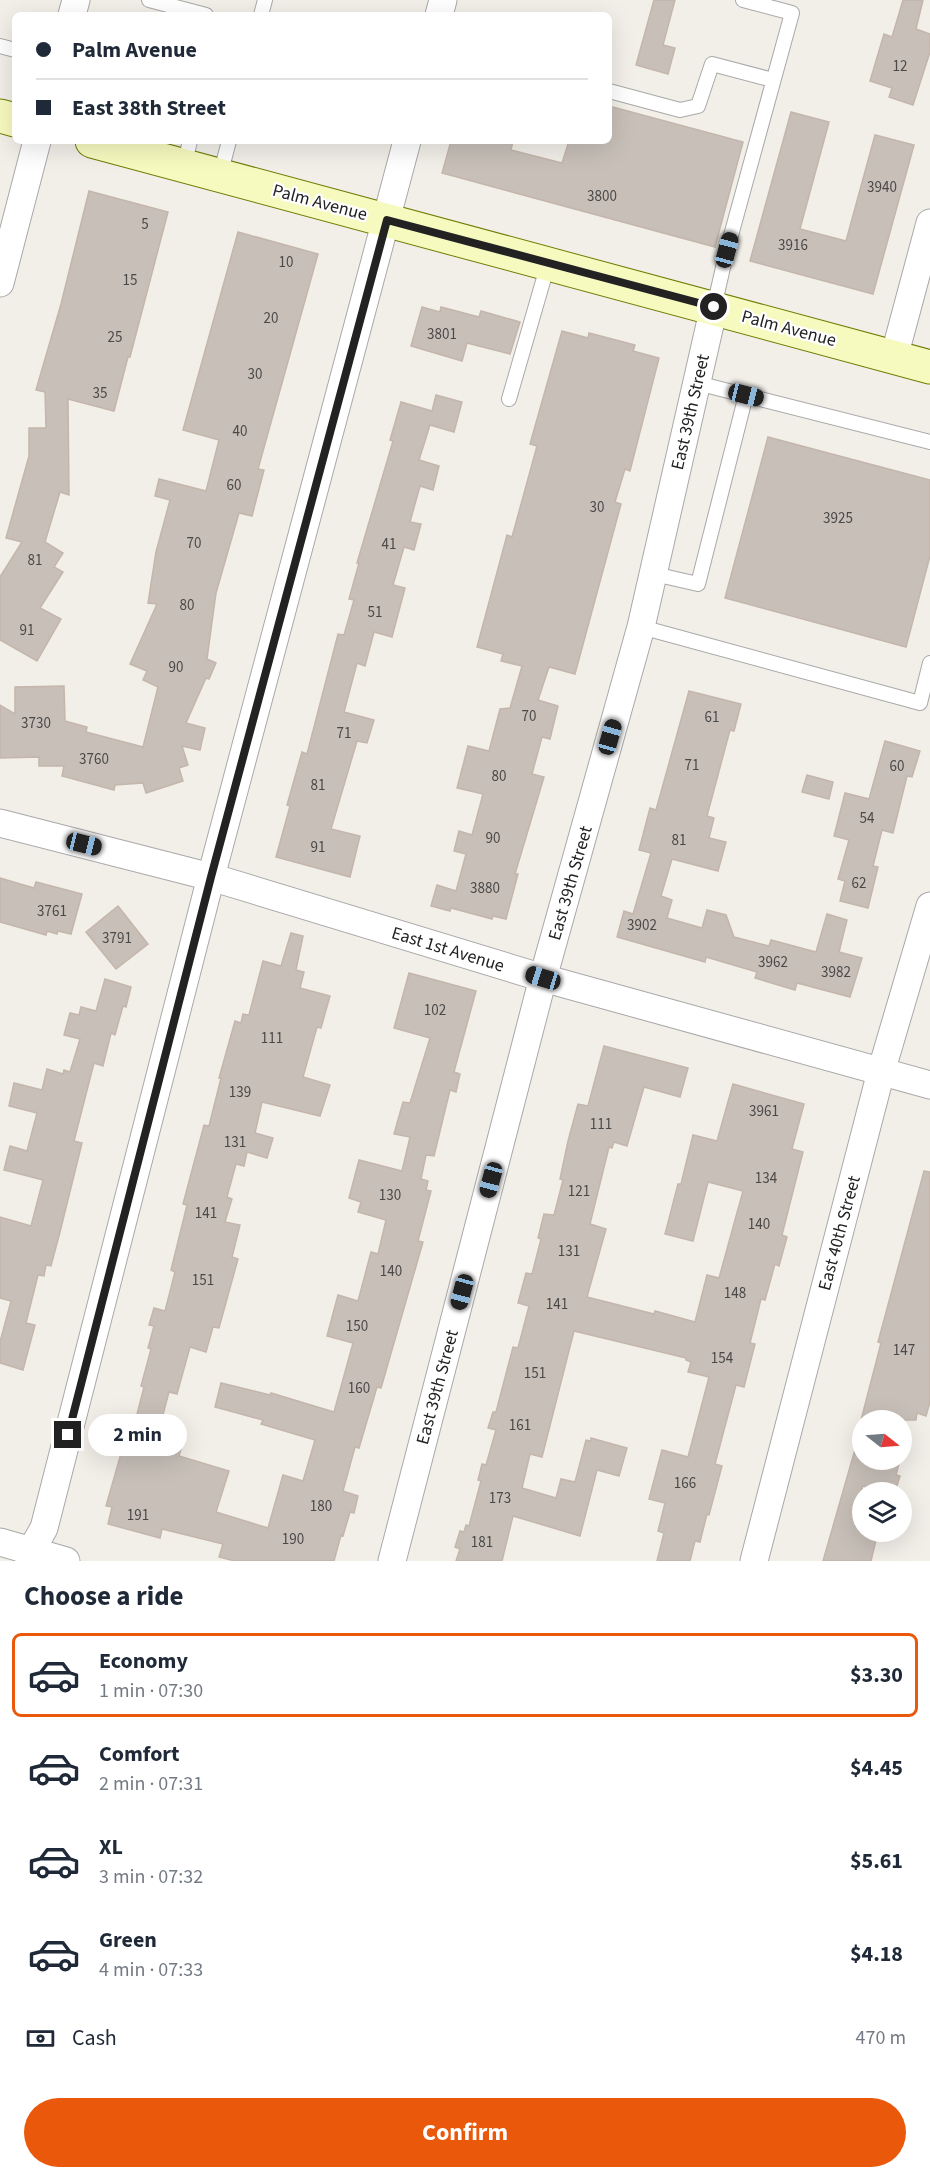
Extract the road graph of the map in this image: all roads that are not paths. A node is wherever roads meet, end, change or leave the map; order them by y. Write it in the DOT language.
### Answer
graph roads {
  1 [pos="149,0"];
  2 [pos="743,0"];
  3 [pos="195,12"];
  4 [pos="773,80"];
  5 [pos="612,93"];
  6 [pos="36,144"];
  7 [pos="114,144"];
  8 [pos="228,144"];
  9 [pos="406,144"];
  10 [pos="187,154"];
  11 [pos="220,176"];
  12 [pos="387,220"];
  13 [pos="930,223"];
  14 [pos="548,264"];
  15 [pos="0,284"];
  16 [pos="922,287"];
  17 [pos="714,307"];
  18 [pos="894,357"];
  19 [pos="930,367"];
  20 [pos="697,383"];
  21 [pos="746,395"];
  22 [pos="509,399"];
  23 [pos="930,442"];
  24 [pos="654,574"];
  25 [pos="640,627"];
  26 [pos="930,663"];
  27 [pos="0,823"];
  28 [pos="211,877"];
  29 [pos="930,906"];
  30 [pos="543,978"];
  31 [pos="881,1072"];
  32 [pos="930,1085"];
  33 [pos="0,1542"];
  34 [pos="30,1556"];
  35 [pos="66,1561"];
  36 [pos="392,1561"];
  37 [pos="754,1561"];
  1 -- 3 [label="lane"];
  2 -- 4 [label="lane"];
  4 -- 5 [label="lane"];
  4 -- 17 [label="lane"];
  6 -- 15 [label="street"];
  7 -- 10 [label="main road, Palm Avenue"];
  8 -- 11 [label="lane"];
  9 -- 12 [label="street"];
  10 -- 11 [label="main road, Palm Avenue"];
  11 -- 12 [label="main road, Palm Avenue"];
  12 -- 14 [label="main road, Palm Avenue"];
  12 -- 28 [label="street"];
  13 -- 16 [label="street"];
  14 -- 17 [label="main road, Palm Avenue"];
  14 -- 22 [label="lane"];
  16 -- 18 [label="street"];
  17 -- 18 [label="main road, Palm Avenue"];
  17 -- 20 [label="street, East 39th Street"];
  18 -- 19 [label="main road, Palm Avenue"];
  20 -- 21 [label="lane"];
  20 -- 24 [label="street, East 39th Street"];
  21 -- 23 [label="lane"];
  21 -- 24 [label="lane"];
  24 -- 25 [label="street, East 39th Street"];
  25 -- 26 [label="lane"];
  25 -- 30 [label="street, East 39th Street"];
  27 -- 28 [label="street, East 1st Avenue"];
  28 -- 30 [label="street, East 1st Avenue"];
  28 -- 34 [label="street"];
  29 -- 31 [label="street, East 40th Street"];
  30 -- 31 [label="street, East 1st Avenue"];
  30 -- 36 [label="street, East 39th Street"];
  31 -- 32 [label="street, East 1st Avenue"];
  31 -- 37 [label="street, East 40th Street"];
  33 -- 34 [label="street"];
  34 -- 35 [label="street"];
}
